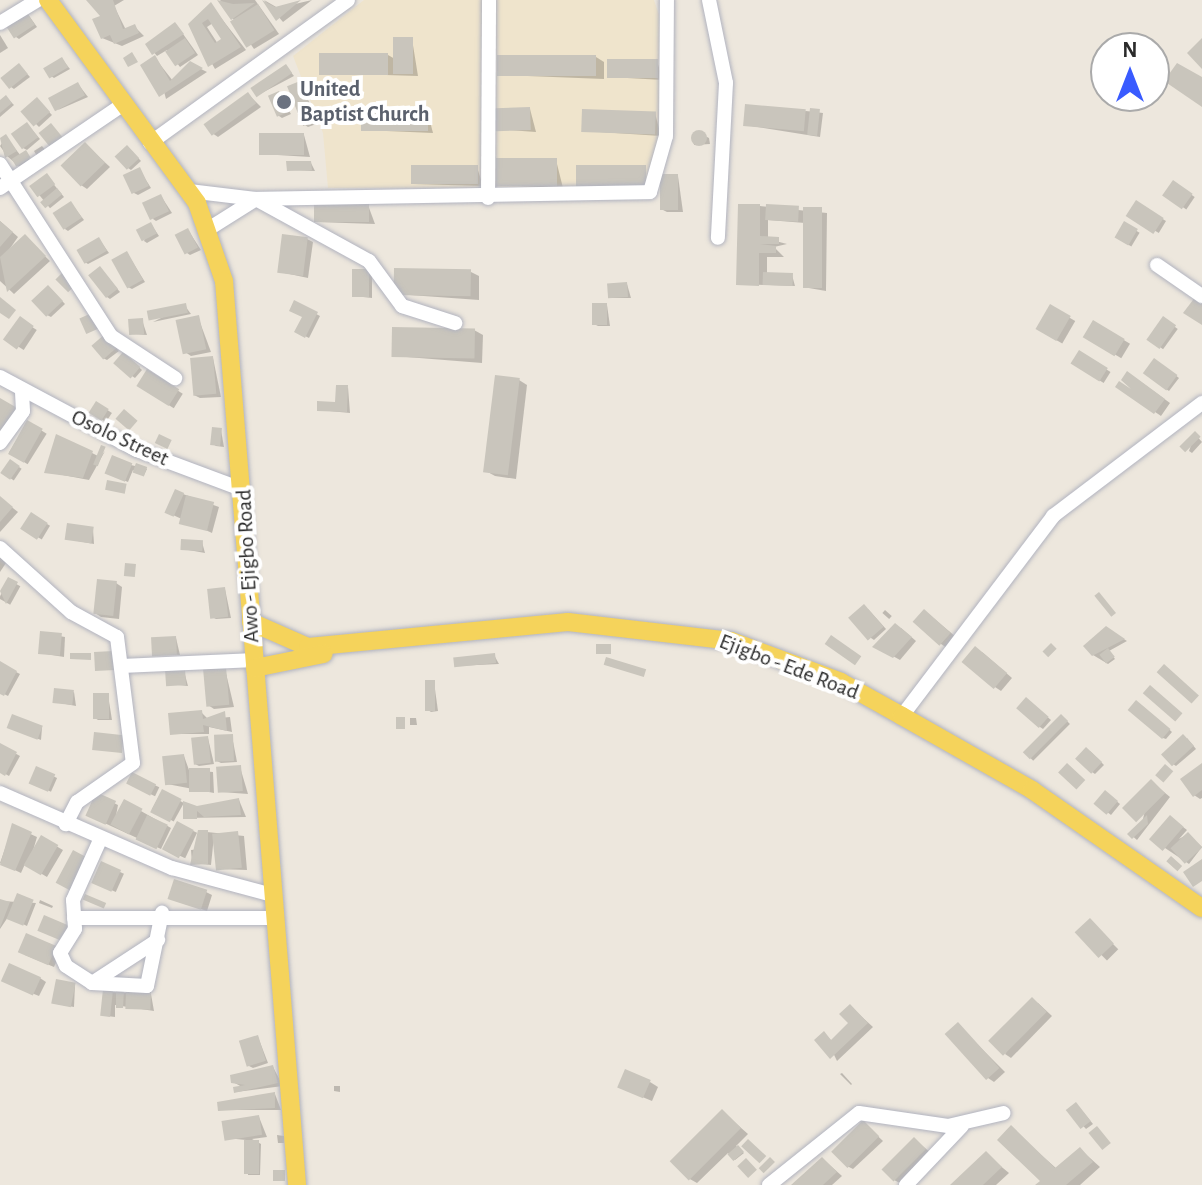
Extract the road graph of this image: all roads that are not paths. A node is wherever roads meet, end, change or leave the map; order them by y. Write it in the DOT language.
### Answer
graph roads {
  1 [pos="38,0"];
  2 [pos="48,0"];
  3 [pos="348,0"];
  4 [pos="489,0"];
  5 [pos="667,0"];
  6 [pos="709,0"];
  7 [pos="0,23"];
  8 [pos="125,103"];
  9 [pos="150,143"];
  10 [pos="0,164"];
  11 [pos="12,177"];
  12 [pos="0,188"];
  13 [pos="189,191"];
  14 [pos="488,198"];
  15 [pos="256,199"];
  16 [pos="210,228"];
  17 [pos="718,238"];
  18 [pos="1157,265"];
  19 [pos="1202,296"];
  20 [pos="455,323"];
  21 [pos="0,377"];
  22 [pos="175,378"];
  23 [pos="22,390"];
  24 [pos="1202,403"];
  25 [pos="0,443"];
  26 [pos="244,490"];
  27 [pos="0,548"];
  28 [pos="251,622"];
  29 [pos="365,643"];
  30 [pos="255,664"];
  31 [pos="123,666"];
  32 [pos="902,716"];
  33 [pos="0,793"];
  34 [pos="66,824"];
  35 [pos="100,840"];
  36 [pos="273,895"];
  37 [pos="1202,908"];
  38 [pos="162,913"];
  39 [pos="74,918"];
  40 [pos="275,918"];
  41 [pos="158,940"];
  42 [pos="92,983"];
  43 [pos="1004,1113"];
  44 [pos="962,1126"];
  45 [pos="297,1185"];
  46 [pos="769,1185"];
  47 [pos="906,1185"];
  1 -- 7 [label="street"];
  2 -- 8 [label="main road, Awo - Ejigbo Road"];
  3 -- 9 [label="street"];
  4 -- 14 [label="street"];
  5 -- 14 [label="street"];
  6 -- 17 [label="street"];
  8 -- 9 [label="main road, Awo - Ejigbo Road"];
  8 -- 11 [label="street"];
  9 -- 13 [label="main road, Awo - Ejigbo Road"];
  10 -- 11 [label="street"];
  11 -- 12 [label="street"];
  11 -- 22 [label="street"];
  13 -- 15 [label="street"];
  13 -- 16 [label="main road, Awo - Ejigbo Road"];
  14 -- 15 [label="street"];
  15 -- 16 [label="street"];
  15 -- 20 [label="street"];
  16 -- 26 [label="main road, Awo - Ejigbo Road"];
  18 -- 19 [label="street"];
  21 -- 23 [label="street, Osolo Street"];
  23 -- 25 [label="street"];
  23 -- 26 [label="street, Osolo Street"];
  24 -- 32 [label="street"];
  26 -- 28 [label="main road, Awo - Ejigbo Road"];
  27 -- 31 [label="street"];
  28 -- 29 [label="main road, Ejigbo - Ede Road"];
  28 -- 30 [label="main road, Awo - Ejigbo Road"];
  29 -- 30 [label="main road, Ejigbo - Ede Road"];
  29 -- 32 [label="main road, Ejigbo - Ede Road"];
  30 -- 31 [label="street"];
  30 -- 36 [label="main road, Awo - Ejigbo Road"];
  31 -- 34 [label="street"];
  32 -- 37 [label="main road, Ejigbo - Ede Road"];
  33 -- 34 [label="street"];
  34 -- 35 [label="street"];
  35 -- 36 [label="street"];
  35 -- 39 [label="street"];
  36 -- 40 [label="main road, Awo - Ejigbo Road"];
  38 -- 39 [label="street"];
  38 -- 40 [label="street"];
  38 -- 41 [label="street"];
  39 -- 42 [label="street"];
  40 -- 45 [label="main road, Awo - Ejigbo Road"];
  41 -- 42 [label="street"];
  41 -- 42 [label="street"];
  43 -- 44 [label="street"];
  44 -- 46 [label="street"];
  44 -- 47 [label="street"];
}
